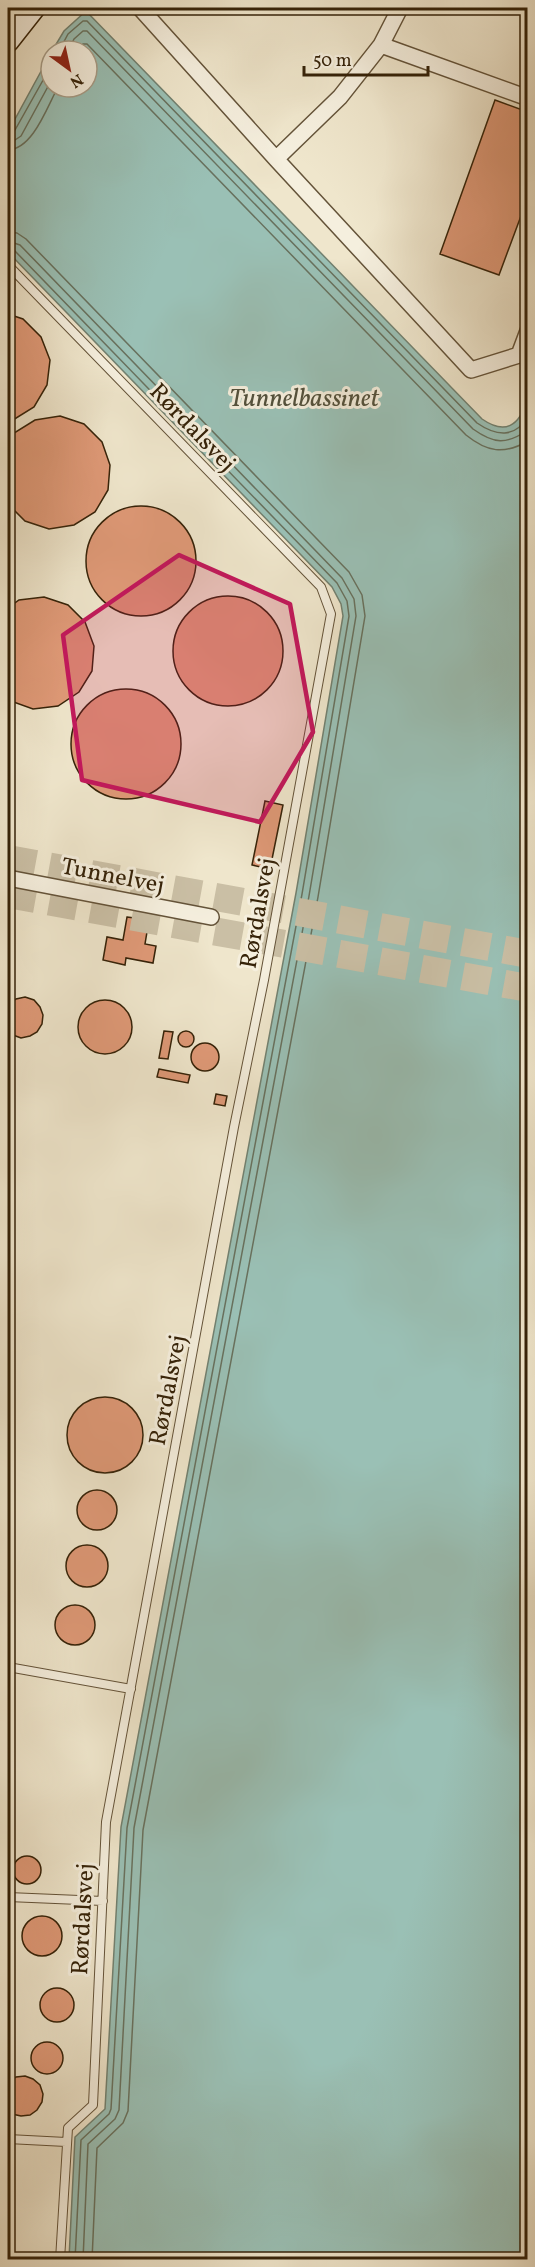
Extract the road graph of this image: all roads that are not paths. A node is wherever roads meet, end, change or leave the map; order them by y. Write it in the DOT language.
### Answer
graph roads {
  1 [pos="34,8"];
  2 [pos="140,8"];
  3 [pos="400,8"];
  4 [pos="8,41"];
  5 [pos="381,45"];
  6 [pos="528,98"];
  7 [pos="276,159"];
  8 [pos="8,265"];
  9 [pos="528,331"];
  10 [pos="8,878"];
  11 [pos="211,917"];
  12 [pos="8,1667"];
  13 [pos="131,1689"];
  14 [pos="8,1897"];
  15 [pos="103,1901"];
  16 [pos="8,2139"];
  17 [pos="66,2142"];
  18 [pos="60,2259"];
  1 -- 4 [label="street"];
  2 -- 7 [label="street"];
  3 -- 5 [label="street"];
  5 -- 6 [label="street"];
  5 -- 7 [label="street"];
  7 -- 9 [label="street"];
  8 -- 13 [label="lane, Rørdalsvej"];
  10 -- 11 [label="street, Tunnelvej"];
  12 -- 13 [label="lane"];
  13 -- 15 [label="lane, Rørdalsvej"];
  14 -- 15 [label="lane"];
  15 -- 17 [label="lane, Rørdalsvej"];
  16 -- 17 [label="lane"];
  17 -- 18 [label="lane, Rørdalsvej"];
}
